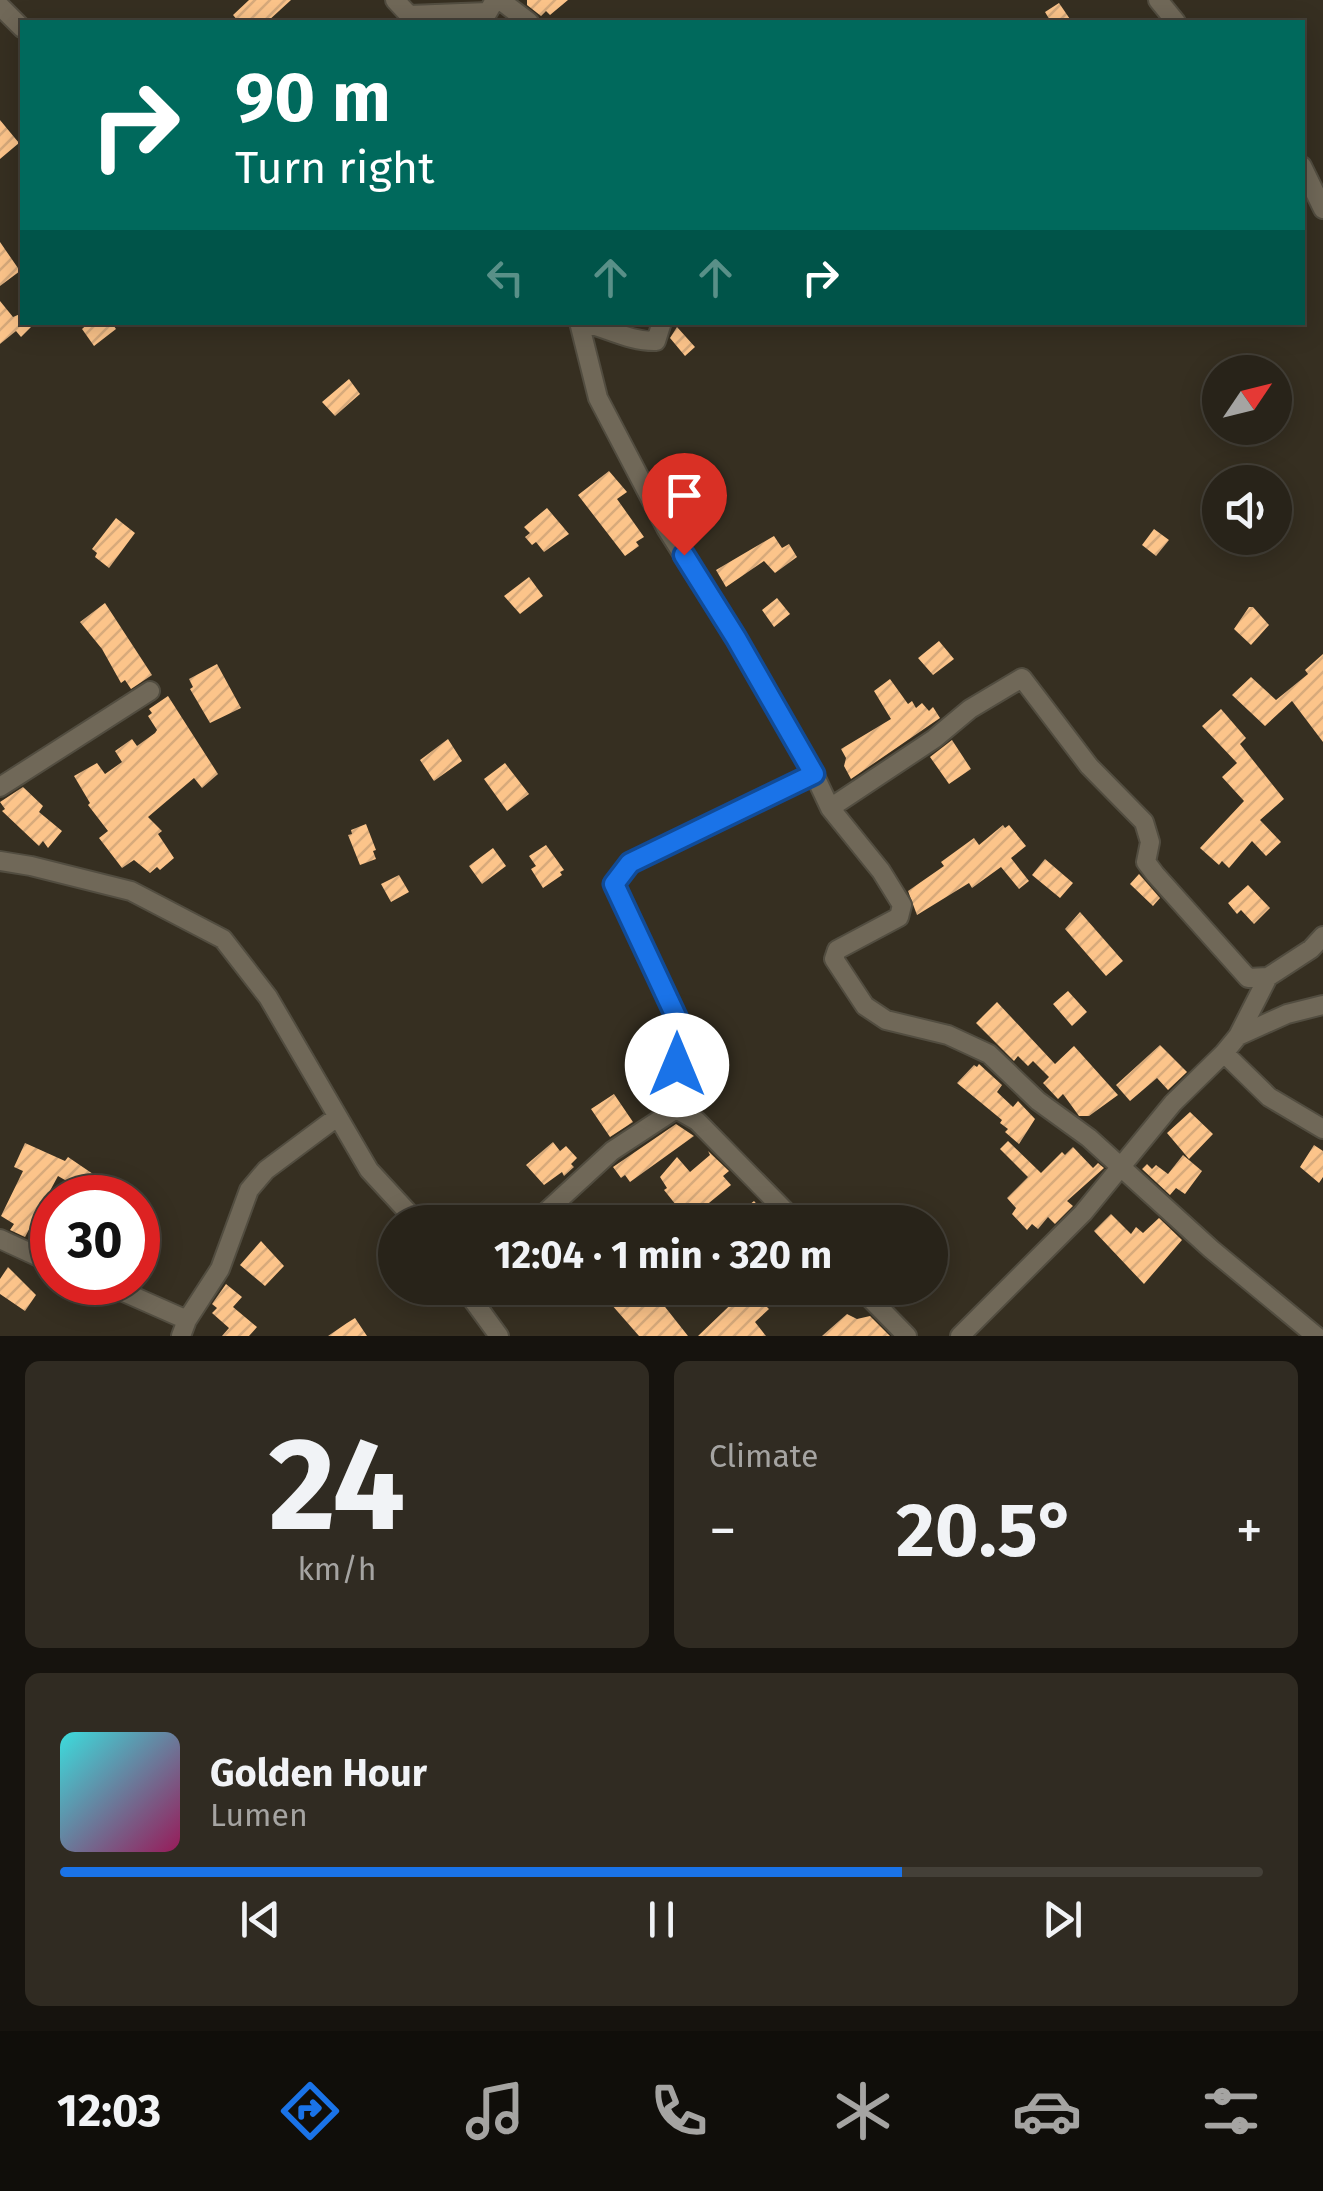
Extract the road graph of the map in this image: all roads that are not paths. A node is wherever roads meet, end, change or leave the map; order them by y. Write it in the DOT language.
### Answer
graph roads {
  1 [pos="497,0"];
  2 [pos="1158,0"];
  3 [pos="0,6"];
  4 [pos="397,9"];
  5 [pos="526,20"];
  6 [pos="1174,20"];
  7 [pos="20,26"];
  8 [pos="1305,172"];
  9 [pos="1323,209"];
  10 [pos="581,325"];
  11 [pos="593,325"];
  12 [pos="661,325"];
  13 [pos="150,691"];
  14 [pos="814,774"];
  15 [pos="0,787"];
  16 [pos="830,808"];
  17 [pos="0,861"];
  18 [pos="1323,936"];
  19 [pos="1268,978"];
  20 [pos="1323,1005"];
  21 [pos="1238,1036"];
  22 [pos="1224,1053"];
  23 [pos="676,1110"];
  24 [pos="337,1118"];
  25 [pos="1323,1128"];
  26 [pos="1119,1166"];
  27 [pos="401,1205"];
  28 [pos="553,1205"];
  29 [pos="779,1205"];
  30 [pos="0,1239"];
  31 [pos="30,1253"];
  32 [pos="142,1305"];
  33 [pos="479,1305"];
  34 [pos="877,1305"];
  35 [pos="184,1328"];
  36 [pos="499,1336"];
  37 [pos="907,1336"];
  38 [pos="960,1336"];
  39 [pos="1316,1336"];
  1 -- 4 [label="street"];
  1 -- 5 [label="street"];
  2 -- 6 [label="street"];
  3 -- 7 [label="street"];
  8 -- 9 [label="street"];
  10 -- 14 [label="street"];
  11 -- 12 [label="street"];
  13 -- 15 [label="street"];
  14 -- 16 [label="street"];
  14 -- 23 [label="street"];
  16 -- 19 [label="street"];
  16 -- 26 [label="street"];
  17 -- 24 [label="street"];
  18 -- 19 [label="street"];
  19 -- 21 [label="street"];
  20 -- 21 [label="street"];
  21 -- 22 [label="street"];
  22 -- 25 [label="street"];
  22 -- 26 [label="street"];
  23 -- 28 [label="street"];
  23 -- 29 [label="street"];
  24 -- 27 [label="street"];
  24 -- 35 [label="street"];
  26 -- 38 [label="street"];
  26 -- 39 [label="street"];
  30 -- 31 [label="street"];
  32 -- 35 [label="street"];
  33 -- 36 [label="street"];
  34 -- 37 [label="street"];
}
